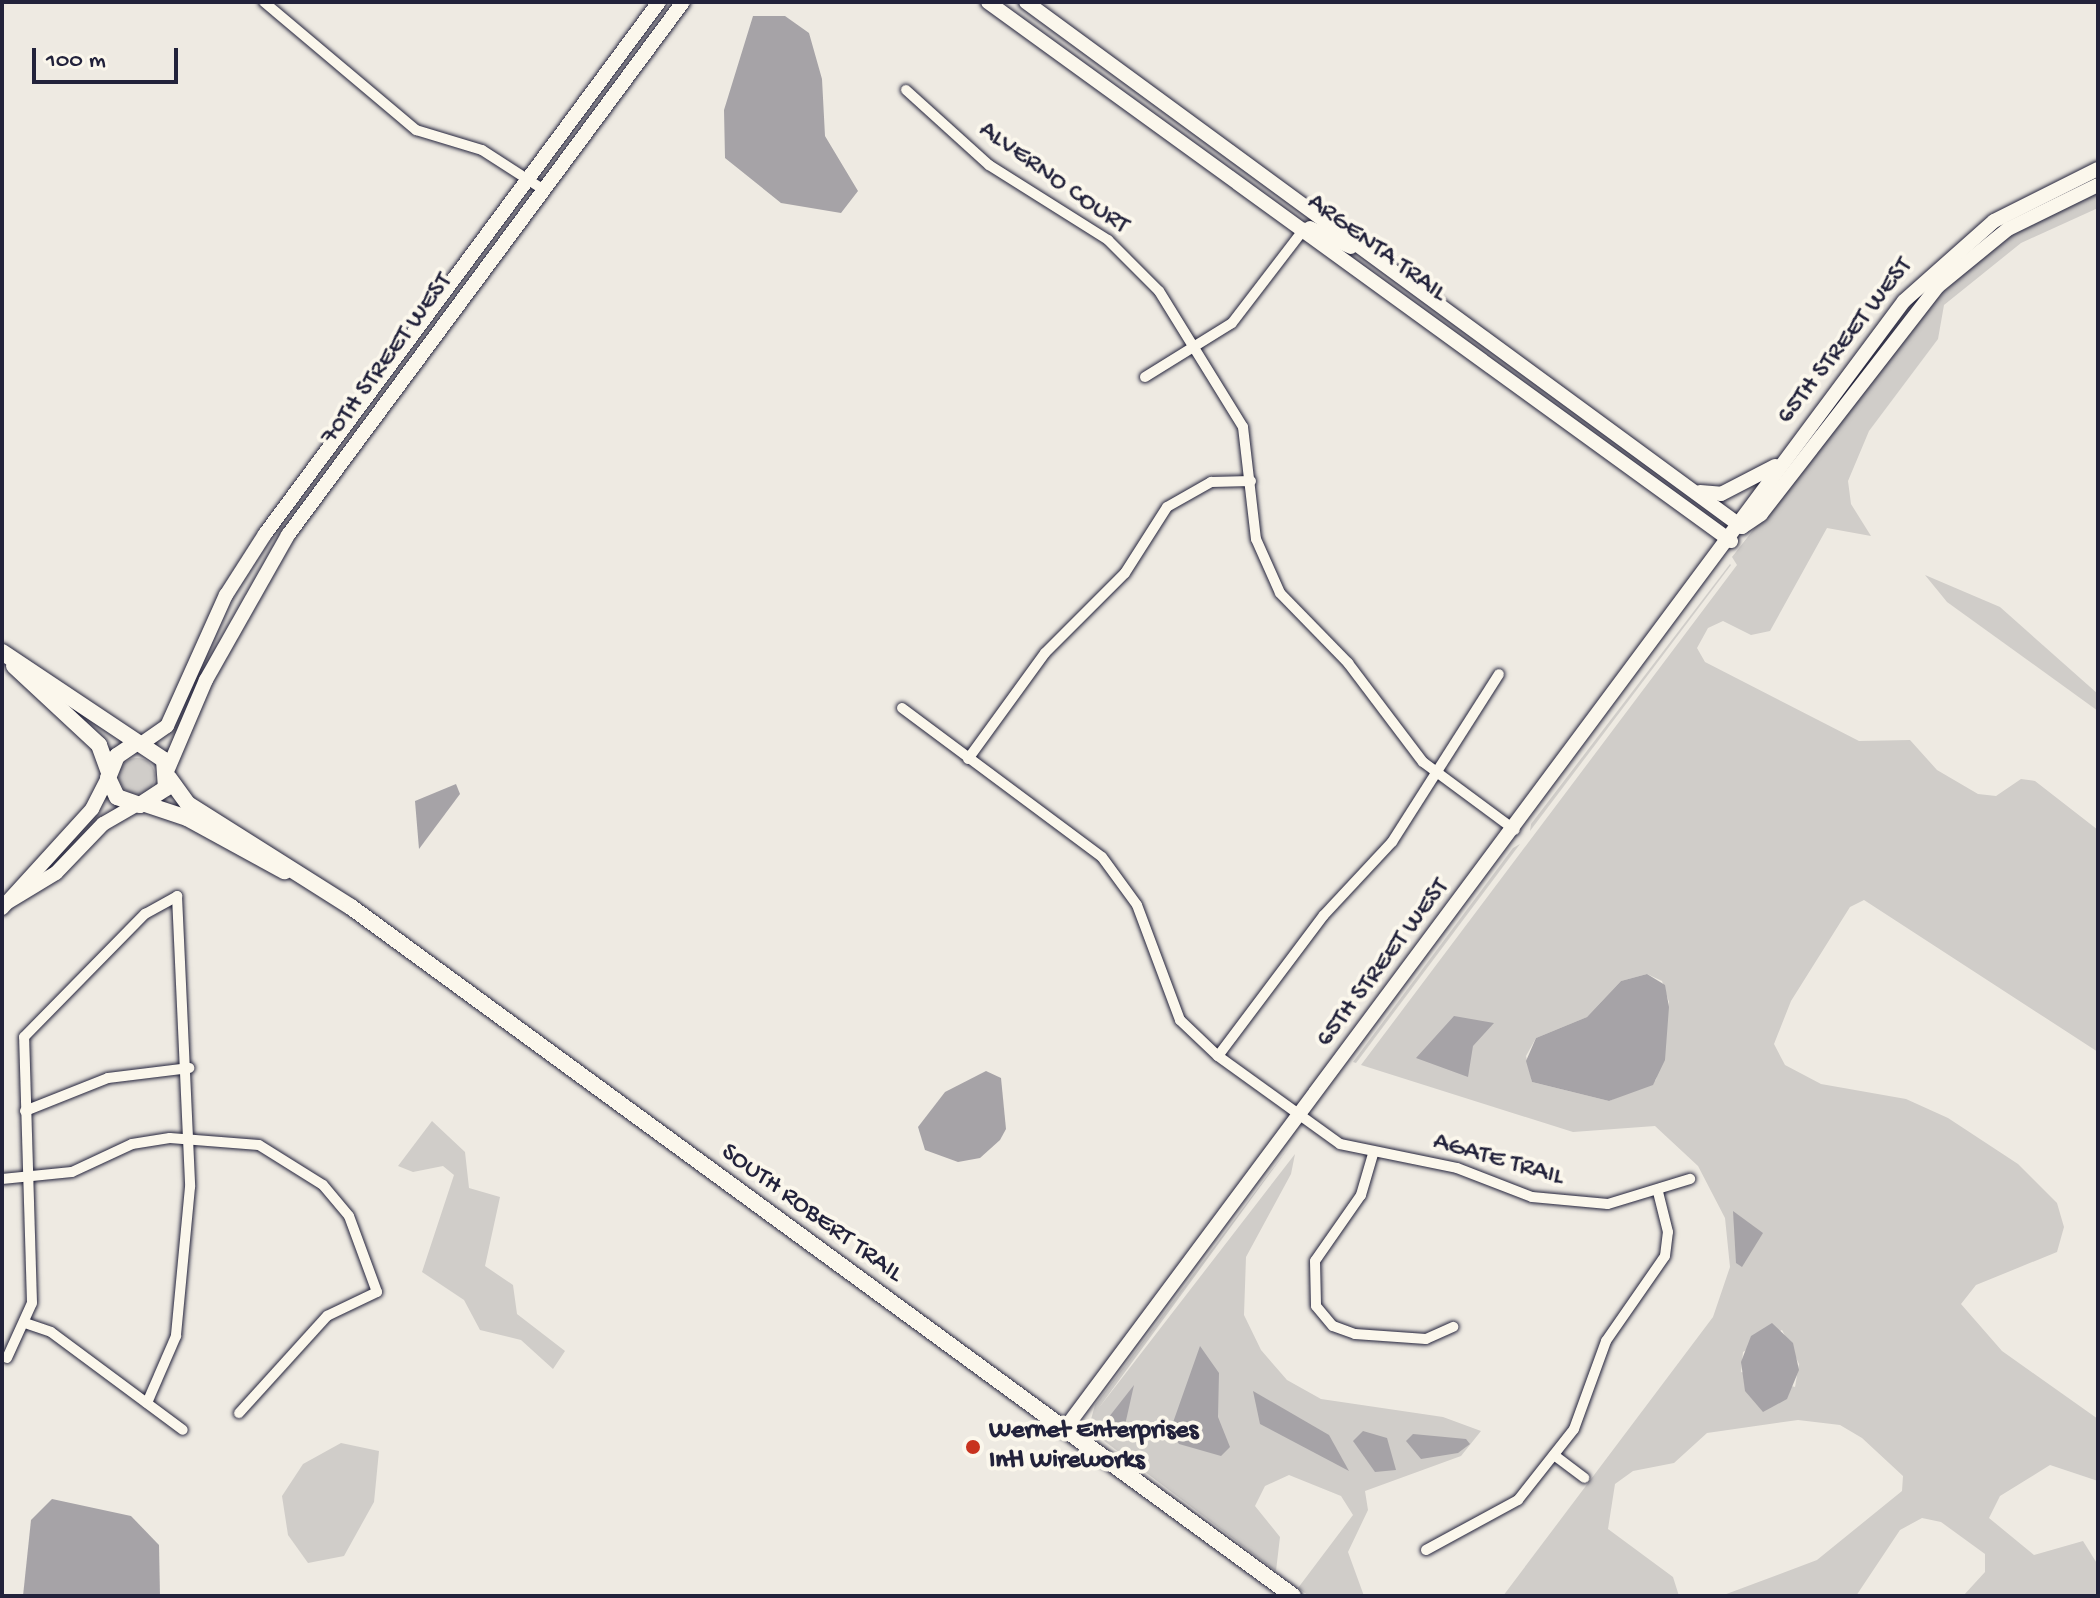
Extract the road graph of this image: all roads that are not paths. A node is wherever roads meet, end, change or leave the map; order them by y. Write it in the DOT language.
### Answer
graph roads {
  1 [pos="264,2"];
  2 [pos="659,2"];
  3 [pos="683,2"];
  4 [pos="988,2"];
  5 [pos="1026,2"];
  6 [pos="906,90"];
  7 [pos="2098,169"];
  8 [pos="527,178"];
  9 [pos="2098,185"];
  10 [pos="544,190"];
  11 [pos="1305,228"];
  12 [pos="1437,299"];
  13 [pos="1196,348"];
  14 [pos="1145,377"];
  15 [pos="1782,461"];
  16 [pos="1251,481"];
  17 [pos="1693,488"];
  18 [pos="1742,527"];
  19 [pos="1731,541"];
  20 [pos="2,653"];
  21 [pos="1499,674"];
  22 [pos="902,708"];
  23 [pos="138,744"];
  24 [pos="968,759"];
  25 [pos="169,774"];
  26 [pos="108,775"];
  27 [pos="1437,775"];
  28 [pos="140,805"];
  29 [pos="1515,830"];
  30 [pos="298,873"];
  31 [pos="5,905"];
  32 [pos="1218,1056"];
  33 [pos="189,1068"];
  34 [pos="25,1111"];
  35 [pos="1300,1117"];
  36 [pos="191,1139"];
  37 [pos="1373,1154"];
  38 [pos="2,1179"];
  39 [pos="1690,1179"];
  40 [pos="34,1180"];
  41 [pos="1658,1192"];
  42 [pos="28,1324"];
  43 [pos="1453,1327"];
  44 [pos="7,1358"];
  45 [pos="147,1403"];
  46 [pos="239,1413"];
  47 [pos="183,1430"];
  48 [pos="1064,1430"];
  49 [pos="1554,1455"];
  50 [pos="1584,1478"];
  51 [pos="1426,1550"];
  52 [pos="1293,1596"];
  1 -- 8 [label="street"];
  2 -- 8 [label="street, 70TH STREET WEST"];
  3 -- 10 [label="street, 70TH STREET WEST"];
  4 -- 11 [label="street, ARGENTA TRAIL"];
  5 -- 12 [label="street, ARGENTA TRAIL"];
  6 -- 13 [label="street, ALVERNO COURT"];
  7 -- 15 [label="street, 65TH STREET WEST"];
  8 -- 10 [label="street"];
  8 -- 23 [label="street, 70TH STREET WEST"];
  9 -- 18 [label="street, 65TH STREET WEST"];
  10 -- 25 [label="street, 70TH STREET WEST"];
  11 -- 12 [label="street"];
  11 -- 13 [label="street"];
  11 -- 19 [label="street, ARGENTA TRAIL"];
  12 -- 17 [label="street, ARGENTA TRAIL"];
  13 -- 14 [label="street"];
  13 -- 16 [label="street, ALVERNO COURT"];
  15 -- 17 [label="street"];
  15 -- 18 [label="street, 65TH STREET WEST"];
  16 -- 24 [label="street"];
  16 -- 27 [label="street, ALVERNO COURT"];
  17 -- 18 [label="street, ARGENTA TRAIL"];
  18 -- 19 [label="street, 65TH STREET WEST"];
  19 -- 29 [label="street, 65TH STREET WEST"];
  20 -- 23 [label="main road, SOUTH ROBERT TRAIL"];
  20 -- 26 [label="main road"];
  21 -- 27 [label="street"];
  22 -- 24 [label="street, AGATE TRAIL"];
  23 -- 25 [label="main road, SOUTH ROBERT TRAIL"];
  23 -- 26 [label="main road"];
  24 -- 32 [label="street, AGATE TRAIL"];
  25 -- 28 [label="main road"];
  25 -- 30 [label="main road, SOUTH ROBERT TRAIL"];
  26 -- 28 [label="main road, SOUTH ROBERT TRAIL"];
  26 -- 31 [label="street"];
  27 -- 29 [label="street, ALVERNO COURT"];
  27 -- 32 [label="street"];
  28 -- 30 [label="main road, SOUTH ROBERT TRAIL"];
  28 -- 31 [label="street"];
  29 -- 35 [label="street, 65TH STREET WEST"];
  30 -- 48 [label="main road, SOUTH ROBERT TRAIL"];
  32 -- 35 [label="street, AGATE TRAIL"];
  33 -- 34 [label="street"];
  33 -- 34 [label="street"];
  33 -- 36 [label="street"];
  34 -- 40 [label="street"];
  35 -- 37 [label="street, AGATE TRAIL"];
  35 -- 48 [label="street, 65TH STREET WEST"];
  36 -- 40 [label="street"];
  36 -- 45 [label="street"];
  36 -- 46 [label="street"];
  37 -- 41 [label="street, AGATE TRAIL"];
  37 -- 43 [label="street"];
  38 -- 40 [label="street"];
  39 -- 41 [label="street, AGATE TRAIL"];
  40 -- 42 [label="street"];
  41 -- 49 [label="street"];
  42 -- 44 [label="street"];
  42 -- 45 [label="street"];
  45 -- 47 [label="street"];
  48 -- 52 [label="main road, SOUTH ROBERT TRAIL"];
  49 -- 50 [label="street"];
  49 -- 51 [label="street"];
}
